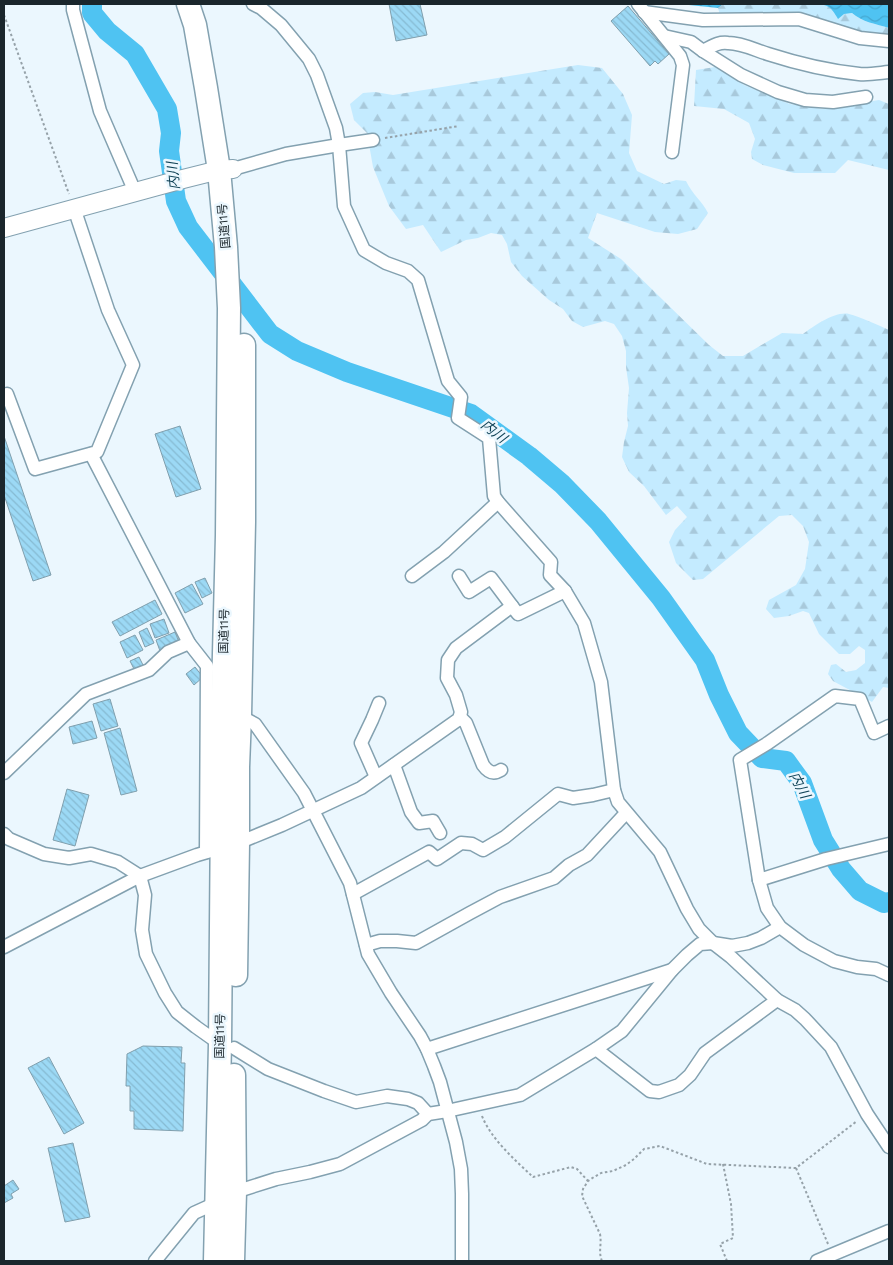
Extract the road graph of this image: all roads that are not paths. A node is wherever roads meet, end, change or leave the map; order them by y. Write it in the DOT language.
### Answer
graph roads {
  1 [pos="73,4"];
  2 [pos="188,4"];
  3 [pos="205,4"];
  4 [pos="253,4"];
  5 [pos="642,7"];
  6 [pos="664,36"];
  7 [pos="889,41"];
  8 [pos="703,51"];
  9 [pos="889,72"];
  10 [pos="866,96"];
  11 [pos="373,140"];
  12 [pos="340,144"];
  13 [pos="672,152"];
  14 [pos="226,170"];
  15 [pos="135,192"];
  16 [pos="74,208"];
  17 [pos="4,228"];
  18 [pos="237,315"];
  19 [pos="4,396"];
  20 [pos="91,454"];
  21 [pos="498,502"];
  22 [pos="412,576"];
  23 [pos="459,576"];
  24 [pos="565,591"];
  25 [pos="512,606"];
  26 [pos="189,644"];
  27 [pos="379,703"];
  28 [pos="240,716"];
  29 [pos="460,717"];
  30 [pos="889,726"];
  31 [pos="394,765"];
  32 [pos="501,770"];
  33 [pos="4,773"];
  34 [pos="376,778"];
  35 [pos="614,790"];
  36 [pos="313,810"];
  37 [pos="626,813"];
  38 [pos="440,833"];
  39 [pos="4,834"];
  40 [pos="889,844"];
  41 [pos="222,848"];
  42 [pos="140,876"];
  43 [pos="759,880"];
  44 [pos="353,894"];
  45 [pos="780,927"];
  46 [pos="713,943"];
  47 [pos="366,945"];
  48 [pos="4,947"];
  49 [pos="889,964"];
  50 [pos="876,969"];
  51 [pos="672,970"];
  52 [pos="889,975"];
  53 [pos="777,1000"];
  54 [pos="227,1046"];
  55 [pos="427,1049"];
  56 [pos="596,1049"];
  57 [pos="447,1111"];
  58 [pos="428,1114"];
  59 [pos="889,1147"];
  60 [pos="225,1198"];
  61 [pos="889,1231"];
  62 [pos="155,1261"];
  63 [pos="215,1261"];
  64 [pos="233,1261"];
  65 [pos="462,1261"];
  66 [pos="817,1261"];
  1 -- 15 [label="street"];
  2 -- 14 [label="highway, 国道11号"];
  3 -- 14 [label="highway, 国道11号"];
  4 -- 12 [label="street"];
  5 -- 6 [label="street"];
  5 -- 7 [label="street"];
  6 -- 8 [label="street"];
  6 -- 13 [label="street"];
  8 -- 9 [label="street"];
  8 -- 10 [label="street"];
  11 -- 12 [label="street"];
  12 -- 14 [label="street"];
  12 -- 21 [label="street"];
  14 -- 15 [label="street"];
  14 -- 18 [label="highway, 国道11号"];
  14 -- 18 [label="highway, 国道11号"];
  15 -- 16 [label="street"];
  16 -- 17 [label="street"];
  16 -- 20 [label="street"];
  18 -- 28 [label="highway, 国道11号"];
  18 -- 41 [label="highway, 国道11号"];
  19 -- 20 [label="street"];
  20 -- 26 [label="street"];
  21 -- 22 [label="street"];
  21 -- 24 [label="street"];
  23 -- 25 [label="street"];
  24 -- 25 [label="street"];
  24 -- 35 [label="street"];
  25 -- 29 [label="street"];
  26 -- 33 [label="street"];
  26 -- 41 [label="street"];
  27 -- 34 [label="street"];
  28 -- 36 [label="street"];
  28 -- 41 [label="highway, 国道11号"];
  29 -- 31 [label="street"];
  29 -- 32 [label="street"];
  30 -- 43 [label="street"];
  31 -- 34 [label="street"];
  31 -- 38 [label="street"];
  34 -- 36 [label="street"];
  35 -- 37 [label="street"];
  35 -- 44 [label="street"];
  36 -- 41 [label="street"];
  36 -- 44 [label="street"];
  37 -- 46 [label="street"];
  37 -- 47 [label="street"];
  39 -- 42 [label="street"];
  40 -- 43 [label="street"];
  41 -- 42 [label="street"];
  41 -- 54 [label="highway, 国道11号"];
  42 -- 48 [label="street"];
  42 -- 54 [label="street"];
  43 -- 45 [label="street"];
  44 -- 47 [label="street"];
  45 -- 46 [label="street"];
  45 -- 50 [label="street"];
  46 -- 51 [label="street"];
  46 -- 53 [label="street"];
  47 -- 55 [label="street"];
  49 -- 50 [label="street"];
  50 -- 52 [label="street"];
  51 -- 55 [label="street"];
  51 -- 56 [label="street"];
  53 -- 56 [label="street"];
  53 -- 59 [label="street"];
  54 -- 58 [label="street"];
  54 -- 60 [label="highway, 国道11号"];
  55 -- 57 [label="street"];
  56 -- 57 [label="street"];
  57 -- 58 [label="street"];
  57 -- 65 [label="street"];
  58 -- 60 [label="street"];
  60 -- 62 [label="street"];
  60 -- 63 [label="highway, 国道11号"];
  60 -- 64 [label="highway, 国道11号"];
  61 -- 66 [label="street"];
}
